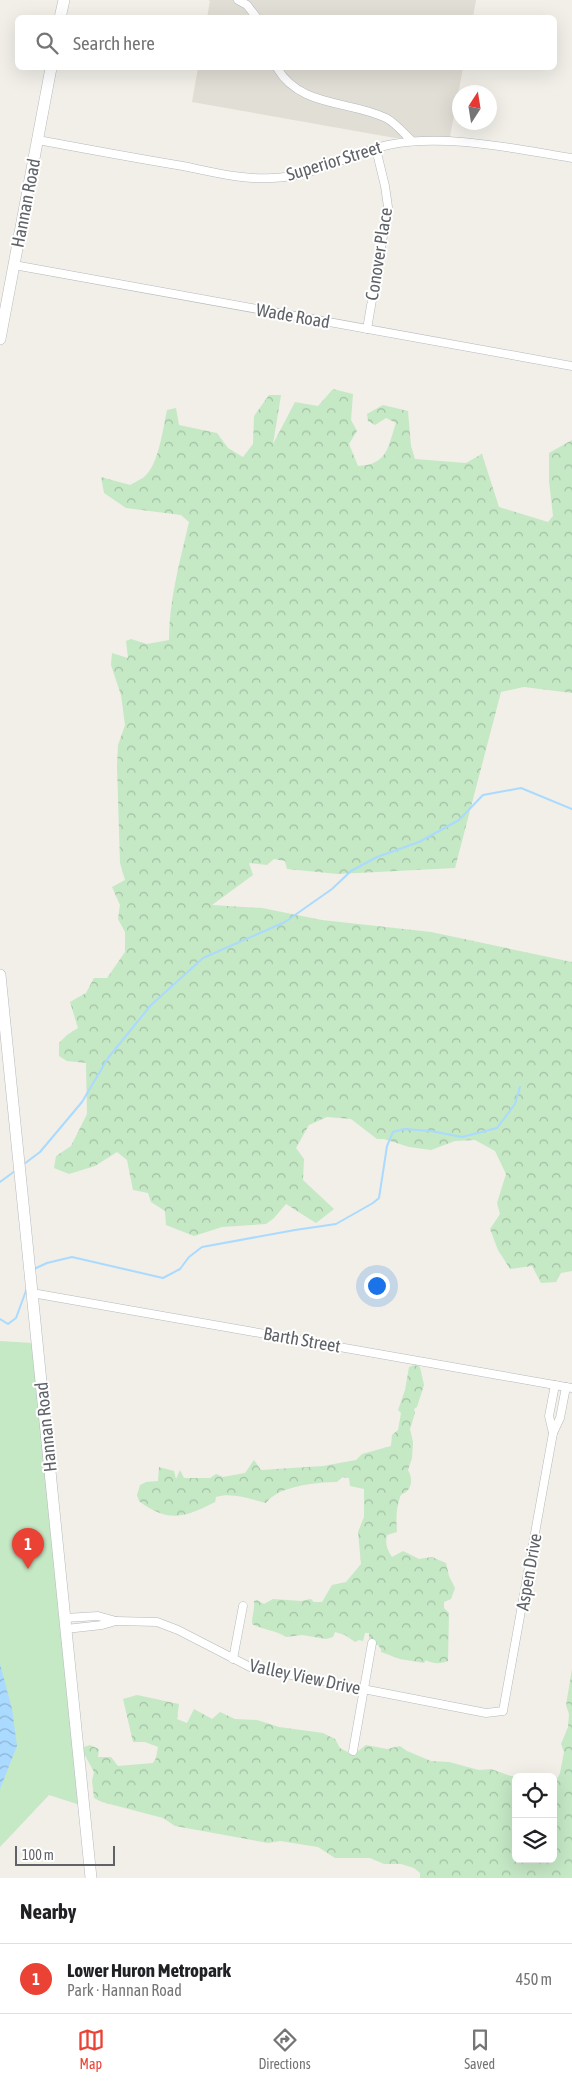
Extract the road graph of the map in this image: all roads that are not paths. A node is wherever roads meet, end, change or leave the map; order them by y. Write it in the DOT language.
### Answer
graph roads {
  1 [pos="64,0"];
  2 [pos="238,0"];
  3 [pos="61,15"];
  4 [pos="255,15"];
  5 [pos="51,70"];
  6 [pos="278,70"];
  7 [pos="38,140"];
  8 [pos="412,141"];
  9 [pos="376,149"];
  10 [pos="572,158"];
  11 [pos="14,265"];
  12 [pos="367,329"];
  13 [pos="0,339"];
  14 [pos="572,366"];
  15 [pos="0,975"];
  16 [pos="32,1293"];
  17 [pos="555,1385"];
  18 [pos="569,1388"];
  19 [pos="553,1433"];
  20 [pos="243,1606"];
  21 [pos="65,1623"];
  22 [pos="372,1643"];
  23 [pos="233,1659"];
  24 [pos="364,1689"];
  25 [pos="503,1711"];
  26 [pos="353,1751"];
  27 [pos="91,1878"];
  1 -- 3 [label="street"];
  2 -- 4 [label="street"];
  5 -- 7 [label="street, Hannan Road"];
  6 -- 8 [label="street"];
  7 -- 9 [label="street, Superior Street"];
  7 -- 11 [label="street, Hannan Road"];
  8 -- 9 [label="street, Superior Street"];
  8 -- 10 [label="street, Superior Street"];
  9 -- 12 [label="street, Conover Place"];
  11 -- 12 [label="street, Wade Road"];
  11 -- 13 [label="street, Hannan Road"];
  12 -- 14 [label="street, Wade Road"];
  15 -- 16 [label="street, Hannan Road"];
  16 -- 17 [label="street, Barth Street"];
  16 -- 21 [label="street, Hannan Road"];
  17 -- 18 [label="street, Barth Street"];
  17 -- 19 [label="street, Aspen Drive"];
  18 -- 19 [label="street, Aspen Drive"];
  19 -- 25 [label="street, Aspen Drive"];
  20 -- 23 [label="street"];
  21 -- 23 [label="street, Valley View Drive"];
  21 -- 27 [label="street, Hannan Road"];
  22 -- 24 [label="street"];
  23 -- 24 [label="street, Valley View Drive"];
  24 -- 25 [label="street, Valley View Drive"];
  24 -- 26 [label="street"];
}
